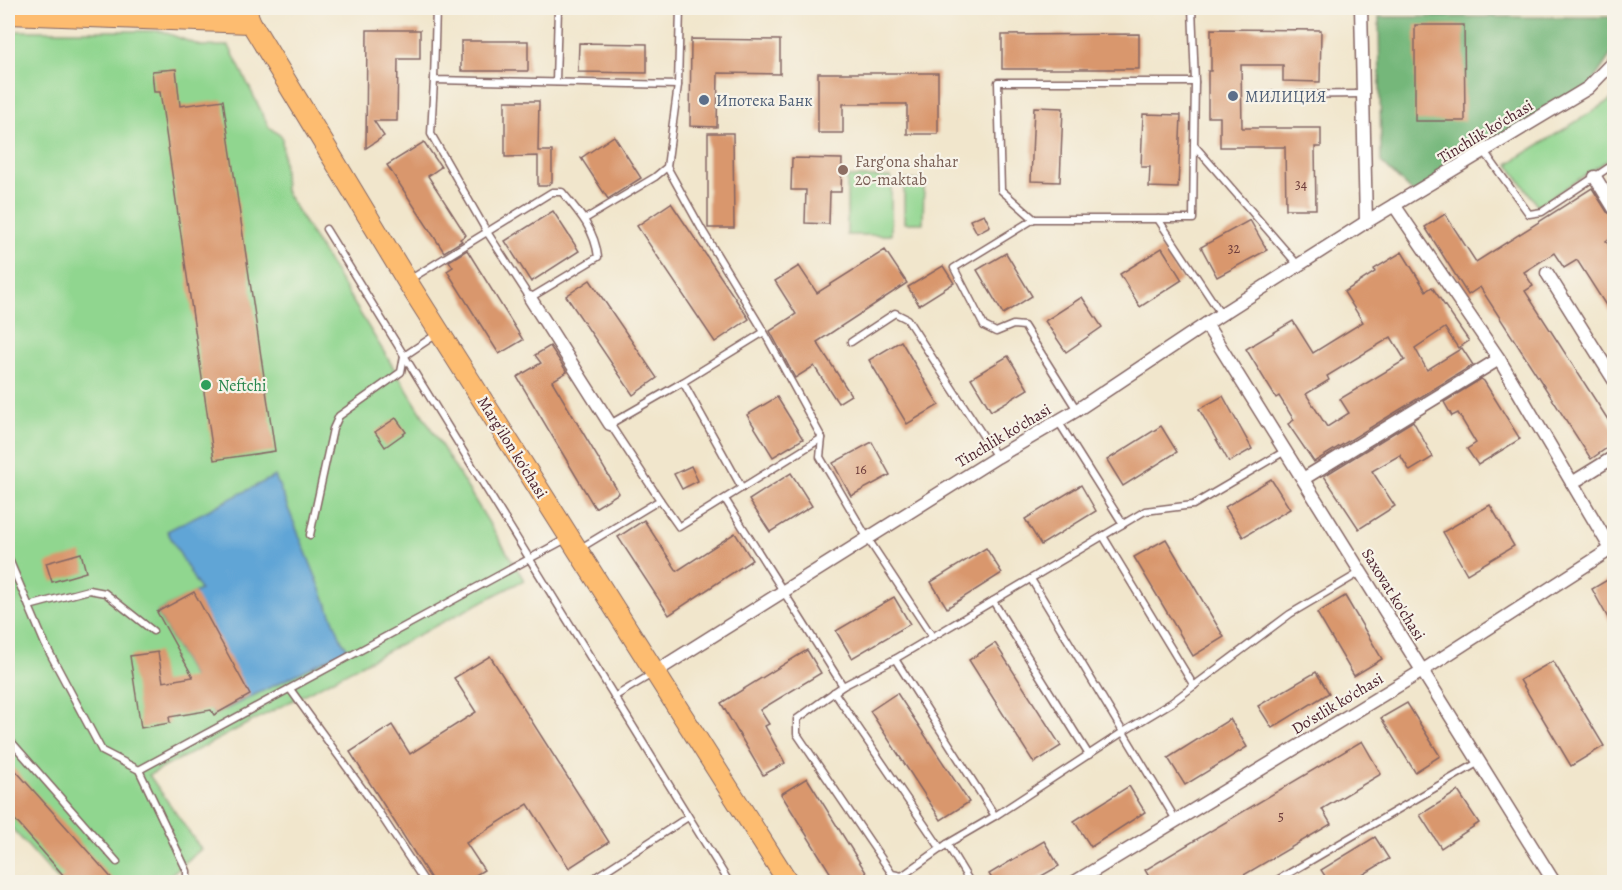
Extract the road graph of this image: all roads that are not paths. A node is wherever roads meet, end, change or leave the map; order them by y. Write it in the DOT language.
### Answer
graph roads {
  1 [pos="436,8"];
  2 [pos="558,8"];
  3 [pos="680,8"];
  4 [pos="1192,8"];
  5 [pos="1361,8"];
  6 [pos="8,15"];
  7 [pos="248,15"];
  8 [pos="1614,62"];
  9 [pos="434,80"];
  10 [pos="556,82"];
  11 [pos="1195,82"];
  12 [pos="678,84"];
  13 [pos="1363,94"];
  14 [pos="1271,95"];
  15 [pos="1194,145"];
  16 [pos="1484,151"];
  17 [pos="1614,164"];
  18 [pos="667,166"];
  19 [pos="1595,177"];
  20 [pos="1394,205"];
  21 [pos="1614,208"];
  22 [pos="585,219"];
  23 [pos="1034,219"];
  24 [pos="1158,219"];
  25 [pos="1366,222"];
  26 [pos="326,229"];
  27 [pos="487,232"];
  28 [pos="1298,265"];
  29 [pos="1547,273"];
  30 [pos="407,281"];
  31 [pos="530,298"];
  32 [pos="1221,314"];
  33 [pos="1206,324"];
  34 [pos="440,332"];
  35 [pos="764,332"];
  36 [pos="851,342"];
  37 [pos="404,356"];
  38 [pos="1499,359"];
  39 [pos="1614,380"];
  40 [pos="683,382"];
  41 [pos="1077,410"];
  42 [pos="1059,421"];
  43 [pos="610,424"];
  44 [pos="822,438"];
  45 [pos="1285,451"];
  46 [pos="997,457"];
  47 [pos="1614,457"];
  48 [pos="1303,479"];
  49 [pos="1572,483"];
  50 [pos="742,488"];
  51 [pos="724,499"];
  52 [pos="660,500"];
  53 [pos="1123,524"];
  54 [pos="310,535"];
  55 [pos="1103,536"];
  56 [pos="868,539"];
  57 [pos="573,543"];
  58 [pos="1613,548"];
  59 [pos="8,558"];
  60 [pos="530,560"];
  61 [pos="1361,572"];
  62 [pos="1031,579"];
  63 [pos="783,591"];
  64 [pos="993,601"];
  65 [pos="29,606"];
  66 [pos="153,631"];
  67 [pos="932,636"];
  68 [pos="895,659"];
  69 [pos="1422,671"];
  70 [pos="655,672"];
  71 [pos="843,686"];
  72 [pos="1194,686"];
  73 [pos="290,689"];
  74 [pos="834,692"];
  75 [pos="614,697"];
  76 [pos="1123,732"];
  77 [pos="8,738"];
  78 [pos="1089,755"];
  79 [pos="1479,762"];
  80 [pos="139,770"];
  81 [pos="995,816"];
  82 [pos="688,817"];
  83 [pos="1176,820"];
  84 [pos="944,847"];
  85 [pos="117,862"];
  86 [pos="188,882"];
  87 [pos="424,882"];
  88 [pos="588,882"];
  89 [pos="729,882"];
  90 [pos="788,882"];
  91 [pos="970,882"];
  92 [pos="1075,882"];
  93 [pos="1276,882"];
  94 [pos="1554,882"];
  1 -- 9 [label="lane"];
  2 -- 10 [label="lane"];
  3 -- 12 [label="lane"];
  4 -- 11 [label="lane"];
  5 -- 13 [label="street"];
  6 -- 7 [label="main road"];
  7 -- 30 [label="main road, Marg'ilon ko'chasi"];
  8 -- 16 [label="street, Tinchlik ko'chasi"];
  9 -- 10 [label="lane"];
  9 -- 27 [label="lane"];
  10 -- 12 [label="lane"];
  11 -- 15 [label="lane"];
  11 -- 23 [label="lane"];
  12 -- 18 [label="lane"];
  13 -- 14 [label="lane"];
  13 -- 25 [label="street"];
  15 -- 24 [label="lane"];
  15 -- 28 [label="lane"];
  16 -- 19 [label="lane"];
  16 -- 20 [label="street, Tinchlik ko'chasi"];
  17 -- 19 [label="lane"];
  18 -- 22 [label="lane"];
  18 -- 35 [label="lane"];
  19 -- 21 [label="street"];
  20 -- 25 [label="street, Tinchlik ko'chasi"];
  20 -- 38 [label="street"];
  22 -- 27 [label="lane"];
  22 -- 31 [label="lane"];
  23 -- 24 [label="lane"];
  23 -- 41 [label="lane"];
  24 -- 32 [label="lane"];
  25 -- 28 [label="street, Tinchlik ko'chasi"];
  26 -- 37 [label="lane"];
  27 -- 30 [label="lane"];
  27 -- 31 [label="lane"];
  28 -- 32 [label="street, Tinchlik ko'chasi"];
  29 -- 39 [label="street"];
  30 -- 34 [label="main road, Marg'ilon ko'chasi"];
  31 -- 43 [label="street"];
  32 -- 33 [label="street, Tinchlik ko'chasi"];
  33 -- 41 [label="street, Tinchlik ko'chasi"];
  33 -- 45 [label="street, Saxovat ko'chasi"];
  34 -- 37 [label="lane"];
  34 -- 57 [label="main road, Marg'ilon ko'chasi"];
  35 -- 40 [label="lane"];
  35 -- 44 [label="lane"];
  36 -- 46 [label="lane"];
  37 -- 54 [label="lane"];
  37 -- 60 [label="lane"];
  38 -- 48 [label="street"];
  38 -- 49 [label="street"];
  40 -- 43 [label="lane"];
  40 -- 50 [label="lane"];
  41 -- 42 [label="street, Tinchlik ko'chasi"];
  42 -- 46 [label="street, Tinchlik ko'chasi"];
  42 -- 53 [label="lane"];
  43 -- 52 [label="lane"];
  44 -- 50 [label="lane"];
  44 -- 56 [label="lane"];
  45 -- 48 [label="street, Saxovat ko'chasi"];
  45 -- 53 [label="lane"];
  46 -- 56 [label="street, Tinchlik ko'chasi"];
  47 -- 49 [label="street"];
  48 -- 61 [label="street, Saxovat ko'chasi"];
  49 -- 58 [label="street"];
  50 -- 51 [label="lane"];
  51 -- 52 [label="lane"];
  51 -- 63 [label="lane"];
  52 -- 57 [label="lane"];
  53 -- 55 [label="lane"];
  55 -- 62 [label="lane"];
  55 -- 72 [label="lane"];
  56 -- 63 [label="street, Tinchlik ko'chasi"];
  56 -- 67 [label="lane"];
  57 -- 60 [label="lane"];
  57 -- 70 [label="main road, Marg'ilon ko'chasi"];
  58 -- 69 [label="street, Do'stlik ko'chasi"];
  59 -- 65 [label="lane"];
  60 -- 73 [label="lane"];
  60 -- 75 [label="lane"];
  61 -- 69 [label="street, Saxovat ko'chasi"];
  61 -- 72 [label="lane"];
  62 -- 64 [label="lane"];
  62 -- 76 [label="lane"];
  63 -- 70 [label="street, Tinchlik ko'chasi"];
  63 -- 71 [label="lane"];
  64 -- 67 [label="lane"];
  64 -- 78 [label="lane"];
  65 -- 66 [label="lane"];
  65 -- 80 [label="lane"];
  67 -- 68 [label="lane"];
  68 -- 71 [label="lane"];
  68 -- 81 [label="lane"];
  69 -- 79 [label="street, Saxovat ko'chasi"];
  69 -- 83 [label="street, Do'stlik ko'chasi"];
  70 -- 75 [label="lane"];
  70 -- 90 [label="main road, Marg'ilon ko'chasi"];
  71 -- 74 [label="lane"];
  72 -- 76 [label="lane"];
  73 -- 80 [label="lane"];
  73 -- 87 [label="lane"];
  74 -- 84 [label="lane"];
  74 -- 84 [label="lane"];
  75 -- 82 [label="lane"];
  76 -- 78 [label="lane"];
  76 -- 83 [label="lane"];
  77 -- 85 [label="lane"];
  78 -- 81 [label="lane"];
  79 -- 93 [label="lane"];
  79 -- 94 [label="street, Saxovat ko'chasi"];
  80 -- 86 [label="lane"];
  81 -- 84 [label="lane"];
  82 -- 88 [label="lane"];
  82 -- 89 [label="lane"];
  83 -- 92 [label="street, Do'stlik ko'chasi"];
  84 -- 91 [label="lane"];
}
